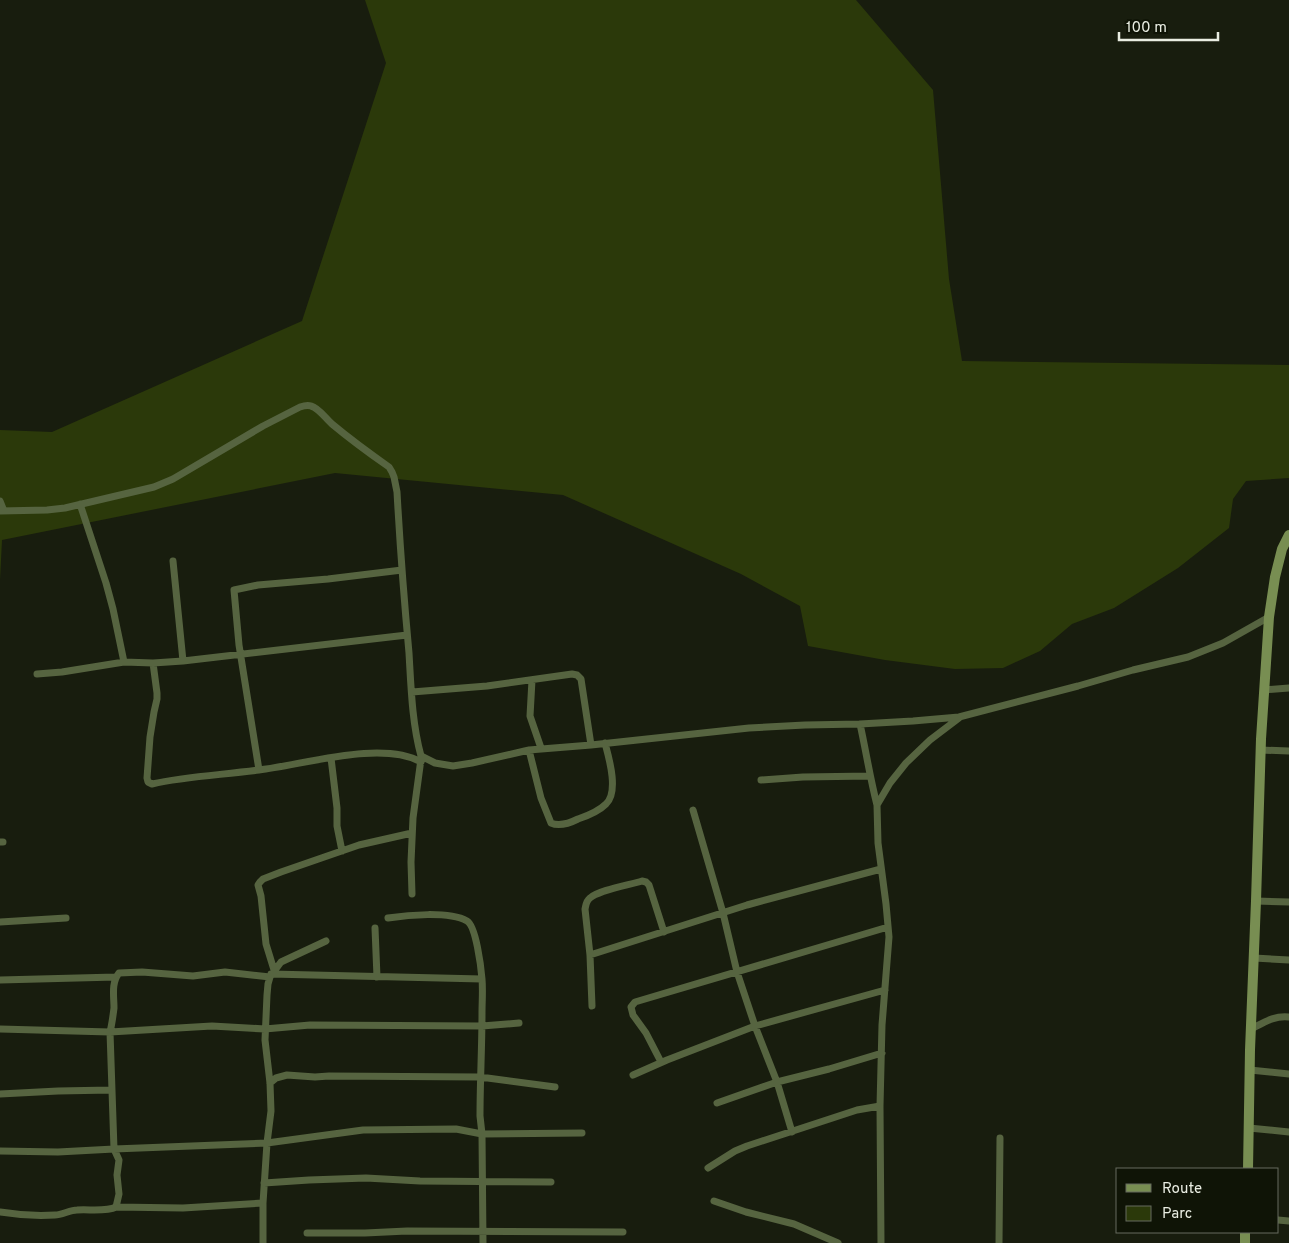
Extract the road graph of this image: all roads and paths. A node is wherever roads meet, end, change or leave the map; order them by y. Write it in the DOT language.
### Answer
graph roads {
  1 [pos="0,502"];
  2 [pos="80,504"];
  3 [pos="2,511"];
  4 [pos="1289,535"];
  5 [pos="173,561"];
  6 [pos="402,570"];
  7 [pos="1269,618"];
  8 [pos="407,635"];
  9 [pos="241,654"];
  10 [pos="183,661"];
  11 [pos="124,662"];
  12 [pos="153,663"];
  13 [pos="36,674"];
  14 [pos="532,680"];
  15 [pos="1289,688"];
  16 [pos="1264,690"];
  17 [pos="412,692"];
  18 [pos="959,717"];
  19 [pos="860,724"];
  20 [pos="605,743"];
  21 [pos="591,745"];
  22 [pos="541,748"];
  23 [pos="529,750"];
  24 [pos="1260,750"];
  25 [pos="1289,751"];
  26 [pos="331,758"];
  27 [pos="421,759"];
  28 [pos="259,770"];
  29 [pos="870,776"];
  30 [pos="761,780"];
  31 [pos="877,805"];
  32 [pos="694,810"];
  33 [pos="412,833"];
  34 [pos="342,851"];
  35 [pos="881,869"];
  36 [pos="412,894"];
  37 [pos="1256,901"];
  38 [pos="1289,902"];
  39 [pos="723,913"];
  40 [pos="66,918"];
  41 [pos="388,918"];
  42 [pos="0,922"];
  43 [pos="888,927"];
  44 [pos="375,928"];
  45 [pos="664,932"];
  46 [pos="326,941"];
  47 [pos="590,954"];
  48 [pos="1254,958"];
  49 [pos="1289,960"];
  50 [pos="737,972"];
  51 [pos="272,973"];
  52 [pos="116,977"];
  53 [pos="377,977"];
  54 [pos="482,979"];
  55 [pos="0,980"];
  56 [pos="886,990"];
  57 [pos="592,1006"];
  58 [pos="1289,1017"];
  59 [pos="518,1023"];
  60 [pos="482,1026"];
  61 [pos="755,1026"];
  62 [pos="0,1029"];
  63 [pos="265,1029"];
  64 [pos="1251,1029"];
  65 [pos="110,1032"];
  66 [pos="882,1053"];
  67 [pos="661,1062"];
  68 [pos="1250,1070"];
  69 [pos="1289,1074"];
  70 [pos="633,1075"];
  71 [pos="480,1077"];
  72 [pos="777,1082"];
  73 [pos="270,1083"];
  74 [pos="555,1087"];
  75 [pos="111,1090"];
  76 [pos="0,1094"];
  77 [pos="717,1103"];
  78 [pos="880,1106"];
  79 [pos="1249,1128"];
  80 [pos="792,1132"];
  81 [pos="1289,1132"];
  82 [pos="582,1133"];
  83 [pos="482,1134"];
  84 [pos="1000,1138"];
  85 [pos="267,1143"];
  86 [pos="114,1149"];
  87 [pos="0,1151"];
  88 [pos="708,1168"];
  89 [pos="1248,1168"];
  90 [pos="483,1181"];
  91 [pos="551,1182"];
  92 [pos="264,1183"];
  93 [pos="714,1200"];
  94 [pos="263,1203"];
  95 [pos="116,1207"];
  96 [pos="0,1212"];
  97 [pos="483,1231"];
  98 [pos="623,1232"];
  99 [pos="307,1233"];
  100 [pos="263,1243"];
  101 [pos="483,1243"];
  102 [pos="838,1243"];
  103 [pos="881,1243"];
  104 [pos="1000,1243"];
  1 -- 3 [label="street"];
  2 -- 3 [label="street"];
  2 -- 6 [label="street"];
  2 -- 11 [label="street"];
  4 -- 7 [label="main road"];
  5 -- 10 [label="street"];
  6 -- 8 [label="street"];
  6 -- 9 [label="street"];
  7 -- 16 [label="main road"];
  7 -- 18 [label="street"];
  8 -- 9 [label="street"];
  8 -- 17 [label="street"];
  9 -- 10 [label="street"];
  9 -- 28 [label="street"];
  10 -- 12 [label="street"];
  11 -- 12 [label="street"];
  11 -- 13 [label="street"];
  12 -- 28 [label="street"];
  14 -- 17 [label="street"];
  14 -- 21 [label="street"];
  14 -- 22 [label="street"];
  15 -- 16 [label="street"];
  16 -- 24 [label="main road"];
  17 -- 27 [label="street"];
  18 -- 19 [label="street"];
  18 -- 31 [label="street"];
  19 -- 20 [label="street"];
  19 -- 29 [label="street"];
  20 -- 21 [label="street"];
  20 -- 23 [label="street"];
  21 -- 22 [label="street"];
  22 -- 23 [label="street"];
  23 -- 27 [label="street"];
  24 -- 25 [label="street"];
  24 -- 37 [label="main road"];
  26 -- 27 [label="street"];
  26 -- 28 [label="street"];
  26 -- 34 [label="street"];
  27 -- 33 [label="street"];
  29 -- 30 [label="street"];
  29 -- 31 [label="street"];
  31 -- 35 [label="street"];
  32 -- 39 [label="street"];
  33 -- 34 [label="street"];
  33 -- 36 [label="street"];
  34 -- 51 [label="street"];
  35 -- 39 [label="street"];
  35 -- 43 [label="street"];
  37 -- 38 [label="street"];
  37 -- 48 [label="main road"];
  39 -- 45 [label="street"];
  39 -- 50 [label="street"];
  40 -- 42 [label="street"];
  41 -- 54 [label="street"];
  43 -- 50 [label="street"];
  43 -- 56 [label="street"];
  44 -- 53 [label="street"];
  45 -- 47 [label="street"];
  45 -- 47 [label="street"];
  46 -- 51 [label="street"];
  47 -- 57 [label="street"];
  48 -- 49 [label="street"];
  48 -- 64 [label="main road"];
  50 -- 61 [label="street"];
  50 -- 67 [label="street"];
  51 -- 52 [label="street"];
  51 -- 53 [label="street"];
  51 -- 63 [label="street"];
  52 -- 55 [label="street"];
  52 -- 65 [label="street"];
  53 -- 54 [label="street"];
  54 -- 60 [label="street"];
  56 -- 61 [label="street"];
  56 -- 66 [label="street"];
  58 -- 64 [label="street"];
  59 -- 60 [label="street"];
  60 -- 63 [label="street"];
  60 -- 71 [label="street"];
  61 -- 67 [label="street"];
  61 -- 72 [label="street"];
  62 -- 65 [label="street"];
  63 -- 65 [label="street"];
  63 -- 73 [label="street"];
  64 -- 68 [label="main road"];
  65 -- 75 [label="street"];
  66 -- 72 [label="street"];
  66 -- 78 [label="street"];
  67 -- 70 [label="street"];
  68 -- 69 [label="street"];
  68 -- 79 [label="main road"];
  71 -- 73 [label="street"];
  71 -- 74 [label="street"];
  71 -- 83 [label="street"];
  72 -- 77 [label="street"];
  72 -- 80 [label="street"];
  73 -- 85 [label="street"];
  75 -- 76 [label="street"];
  75 -- 86 [label="street"];
  78 -- 80 [label="street"];
  78 -- 103 [label="street"];
  79 -- 81 [label="street"];
  79 -- 89 [label="main road"];
  80 -- 88 [label="street"];
  82 -- 83 [label="street"];
  83 -- 85 [label="street"];
  83 -- 90 [label="street"];
  84 -- 104 [label="street"];
  85 -- 86 [label="street"];
  85 -- 92 [label="street"];
  86 -- 87 [label="street"];
  86 -- 95 [label="street"];
  90 -- 91 [label="street"];
  90 -- 92 [label="street"];
  90 -- 97 [label="street"];
  92 -- 94 [label="street"];
  93 -- 102 [label="street"];
  94 -- 95 [label="street"];
  94 -- 100 [label="street"];
  95 -- 96 [label="street"];
  97 -- 98 [label="street"];
  97 -- 99 [label="street"];
  97 -- 101 [label="street"];
}
